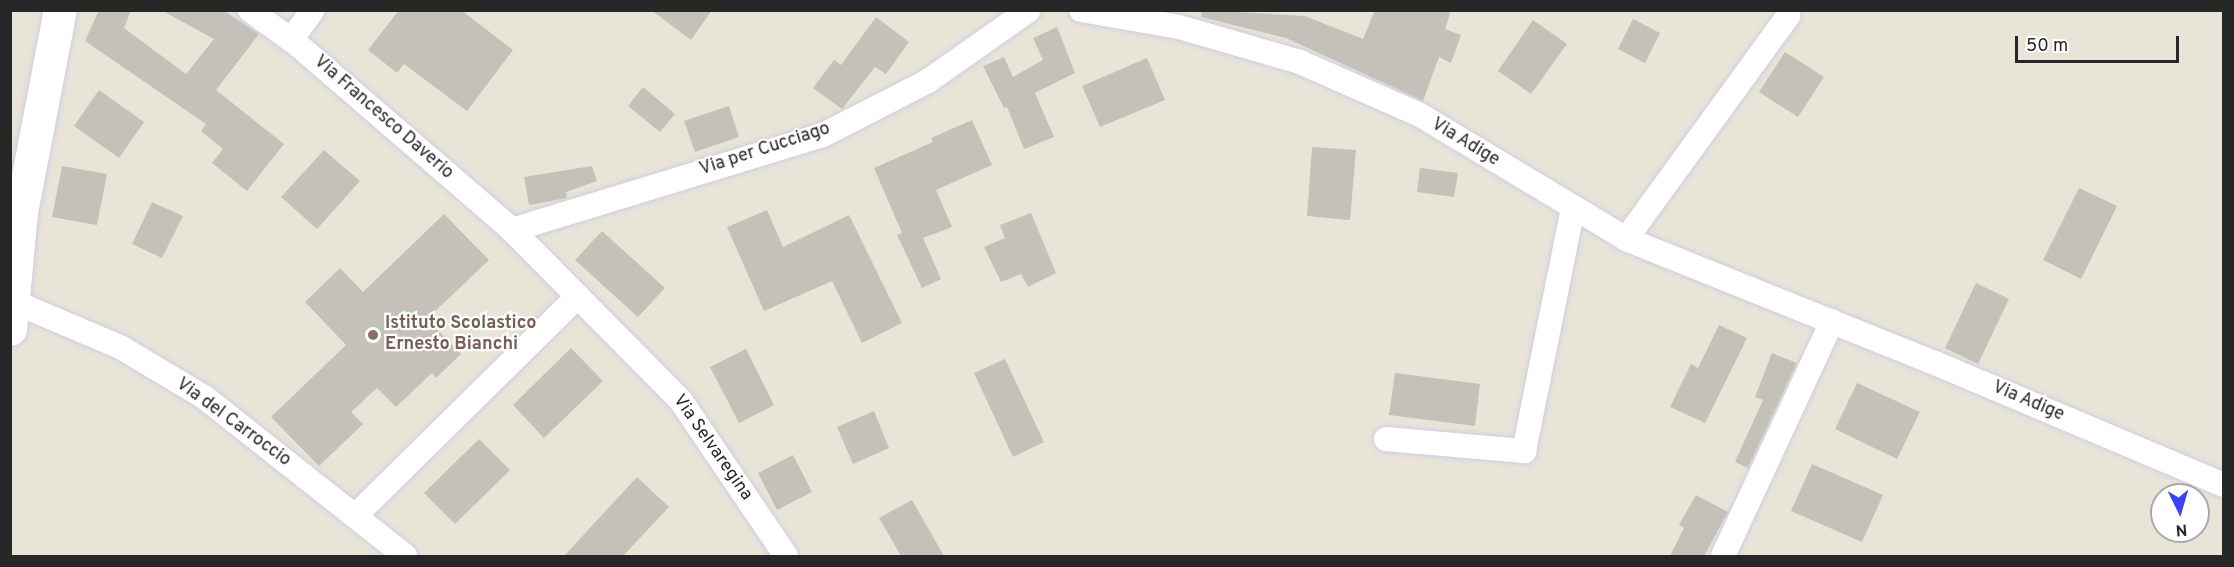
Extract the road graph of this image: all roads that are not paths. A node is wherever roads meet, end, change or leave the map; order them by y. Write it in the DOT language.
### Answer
graph roads {
  1 [pos="250,10"];
  2 [pos="313,10"];
  3 [pos="1029,10"];
  4 [pos="1082,10"];
  5 [pos="1788,16"];
  6 [pos="57,17"];
  7 [pos="291,40"];
  8 [pos="1573,207"];
  9 [pos="16,219"];
  10 [pos="512,230"];
  11 [pos="1626,239"];
  12 [pos="578,296"];
  13 [pos="11,315"];
  14 [pos="1832,321"];
  15 [pos="1386,439"];
  16 [pos="2223,485"];
  17 [pos="355,516"];
  18 [pos="405,556"];
  19 [pos="786,556"];
  20 [pos="1723,556"];
  1 -- 7 [label="street, Via Francesco Daverio"];
  2 -- 7 [label="street"];
  3 -- 10 [label="street, Via per Cucciago"];
  4 -- 8 [label="street, Via Adige"];
  5 -- 11 [label="street"];
  6 -- 9 [label="main road"];
  7 -- 10 [label="street, Via Francesco Daverio"];
  8 -- 11 [label="street, Via Adige"];
  8 -- 15 [label="street"];
  9 -- 13 [label="main road"];
  10 -- 12 [label="street, Via Selvaregina"];
  11 -- 14 [label="street, Via Adige"];
  12 -- 17 [label="street"];
  12 -- 19 [label="street, Via Selvaregina"];
  13 -- 17 [label="street, Via del Carroccio"];
  14 -- 16 [label="street, Via Adige"];
  14 -- 20 [label="street"];
  17 -- 18 [label="street, Via del Carroccio"];
}
